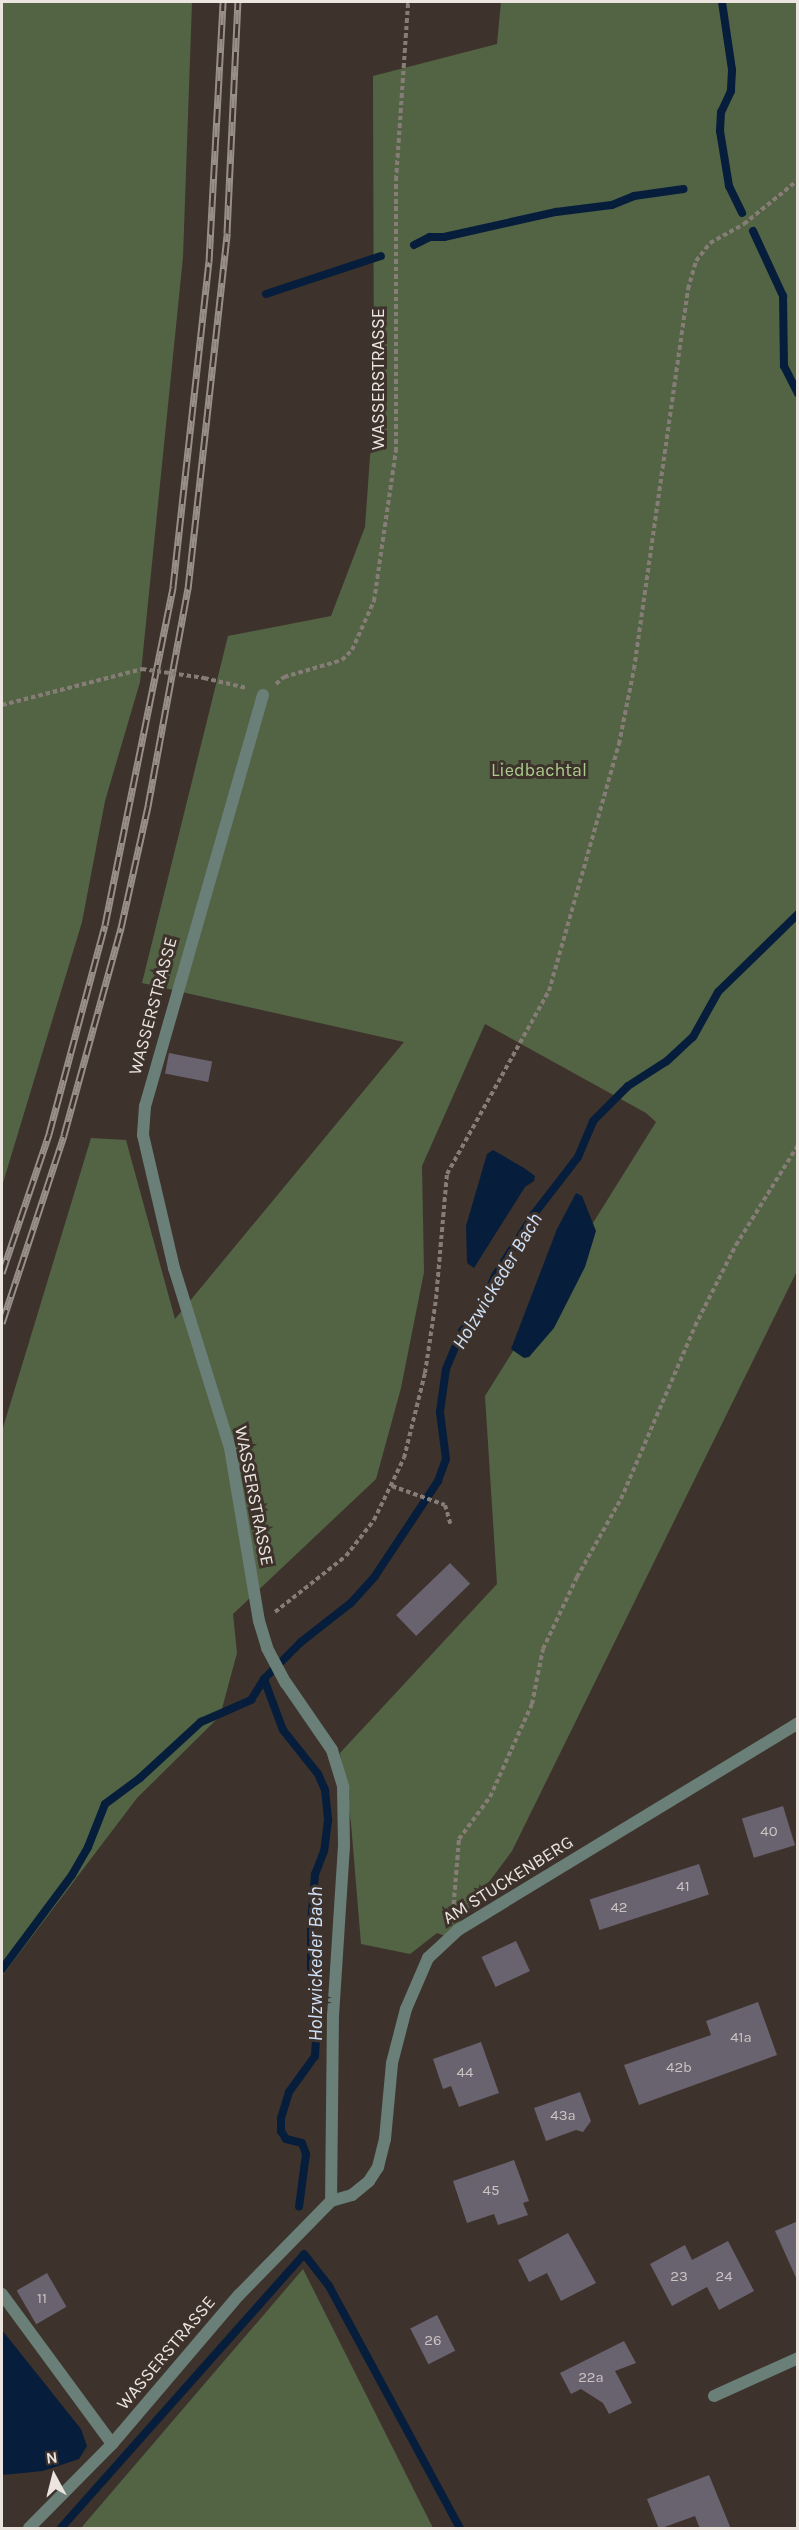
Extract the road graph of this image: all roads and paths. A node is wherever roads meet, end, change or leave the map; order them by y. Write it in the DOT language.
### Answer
graph roads {
  1 [pos="408,2"];
  2 [pos="798,180"];
  3 [pos="263,694"];
  4 [pos="2,705"];
  5 [pos="798,1145"];
  6 [pos="392,1486"];
  7 [pos="451,1526"];
  8 [pos="258,1622"];
  9 [pos="798,1723"];
  10 [pos="458,1930"];
  11 [pos="352,2195"];
  12 [pos="331,2201"];
  13 [pos="2,2294"];
  14 [pos="798,2358"];
  15 [pos="714,2396"];
  16 [pos="112,2444"];
  17 [pos="29,2529"];
  1 -- 3 [label="path, WASSERSTRASSE"];
  2 -- 6 [label="path"];
  3 -- 4 [label="path, bridge"];
  3 -- 8 [label="street, WASSERSTRASSE"];
  5 -- 10 [label="path"];
  6 -- 7 [label="path"];
  6 -- 8 [label="path"];
  8 -- 12 [label="street, WASSERSTRASSE"];
  9 -- 10 [label="street, AM STUCKENBERG"];
  10 -- 11 [label="street, AM STUCKENBERG"];
  11 -- 12 [label="street, WASSERSTRASSE"];
  12 -- 16 [label="street, WASSERSTRASSE"];
  13 -- 16 [label="street"];
  14 -- 15 [label="street"];
  16 -- 17 [label="street, WASSERSTRASSE"];
}
